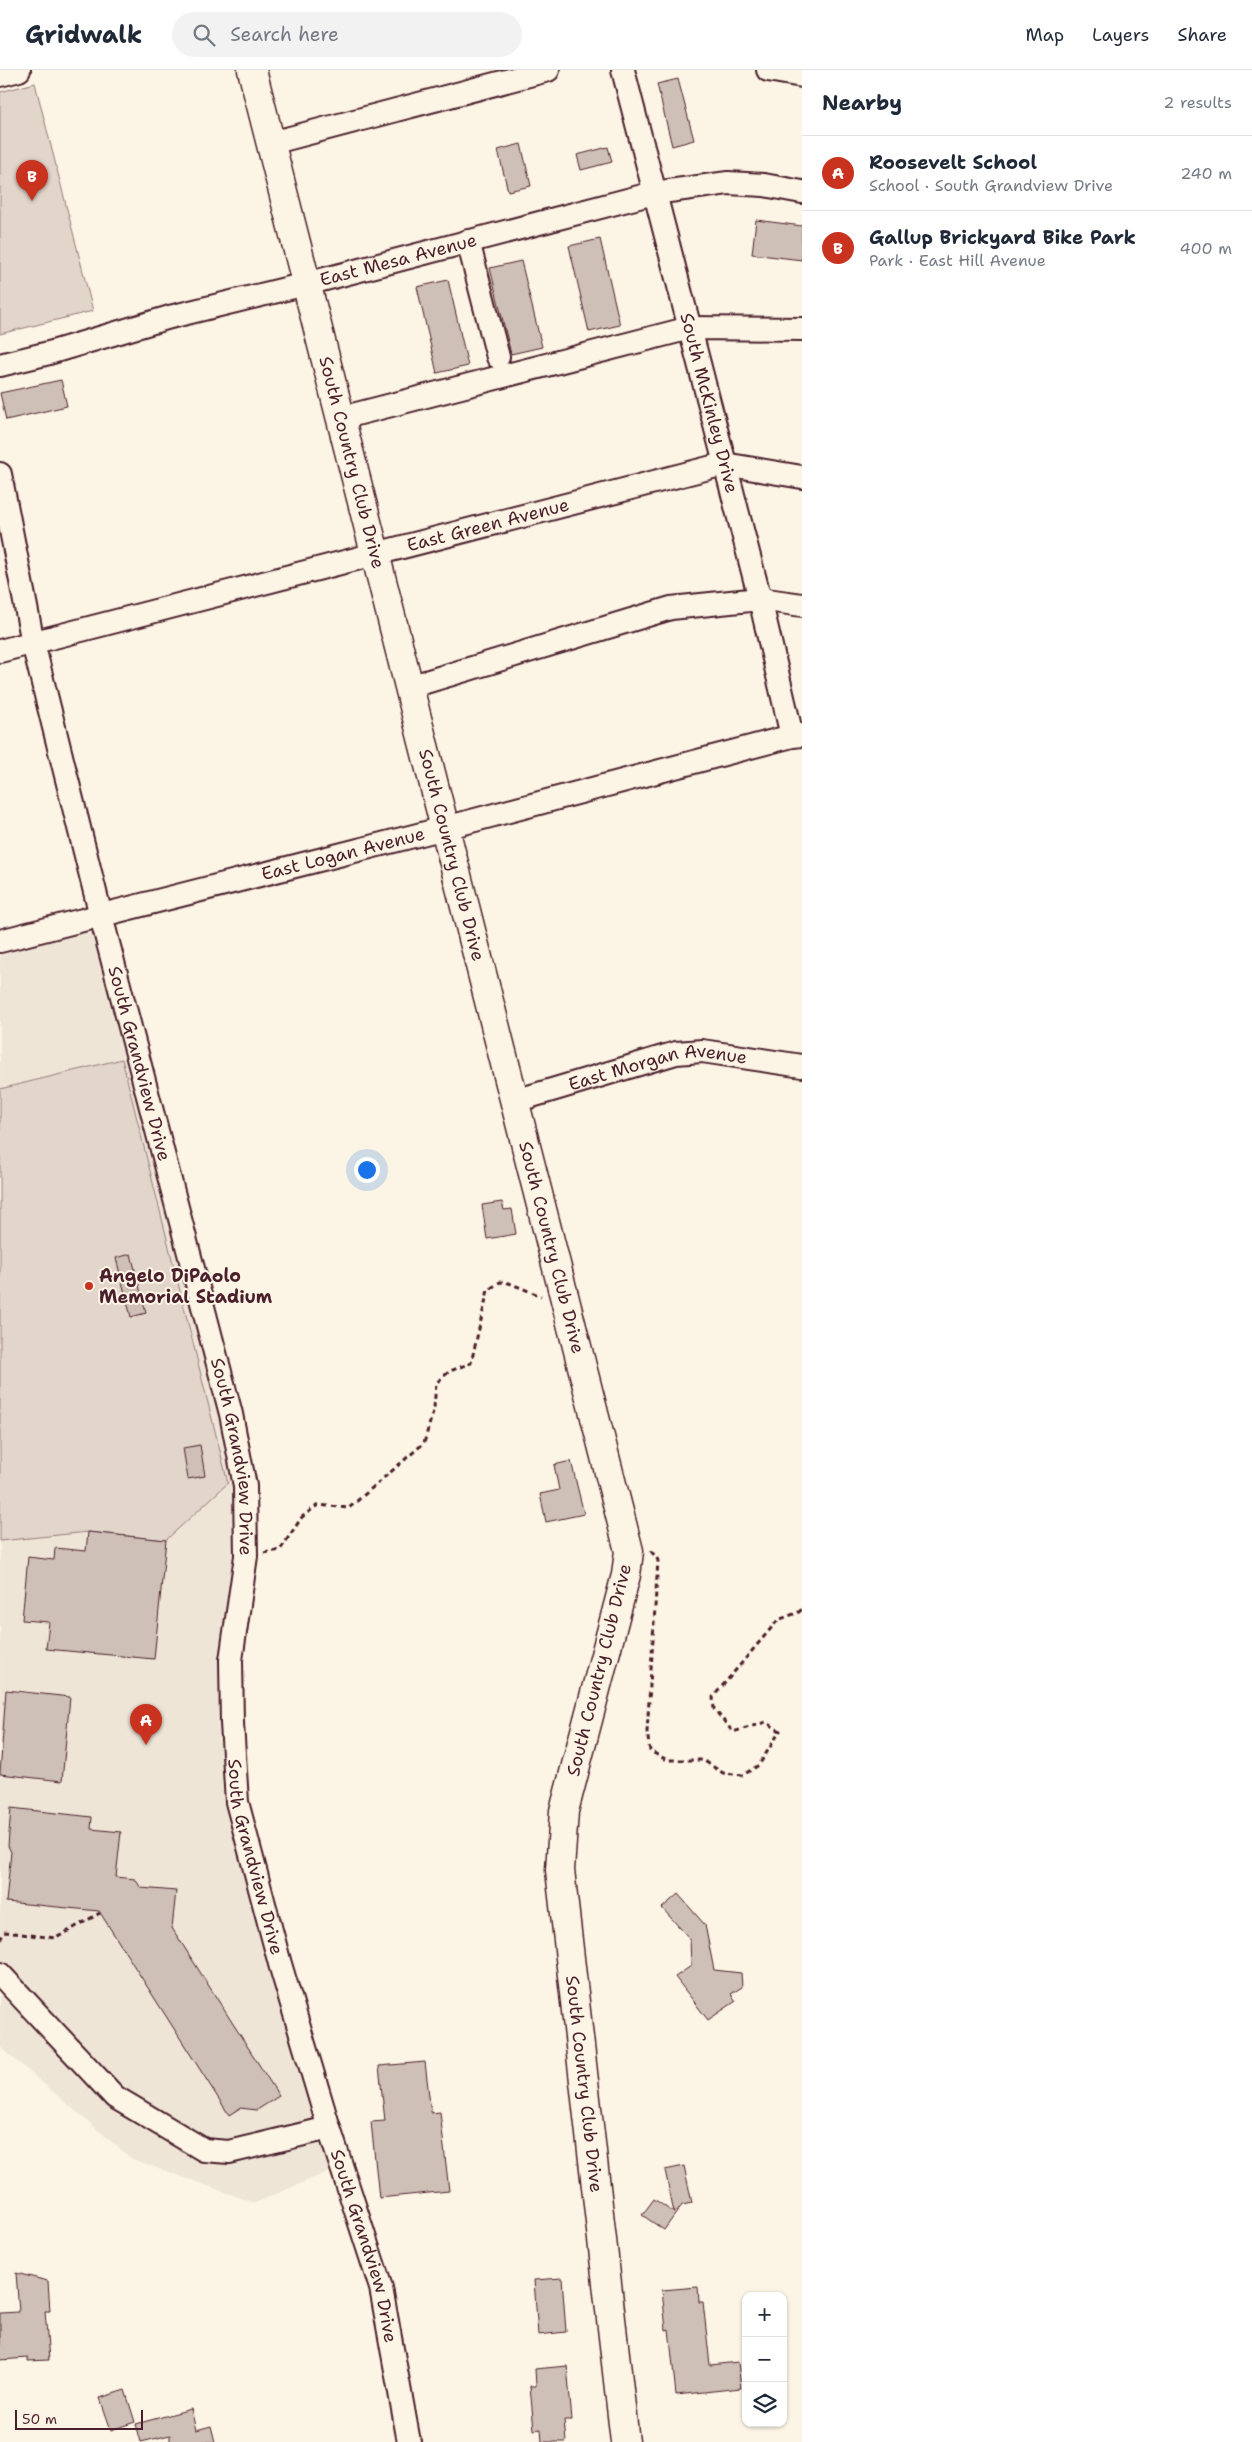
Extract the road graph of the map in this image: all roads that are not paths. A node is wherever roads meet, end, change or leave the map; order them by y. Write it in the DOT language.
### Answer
graph roads {
  1 [pos="19,70"];
  2 [pos="252,70"];
  3 [pos="548,70"];
  4 [pos="623,70"];
  5 [pos="768,70"];
  6 [pos="0,75"];
  7 [pos="802,76"];
  8 [pos="270,143"];
  9 [pos="802,192"];
  10 [pos="654,193"];
  11 [pos="468,241"];
  12 [pos="306,284"];
  13 [pos="690,328"];
  14 [pos="802,329"];
  15 [pos="498,357"];
  16 [pos="0,365"];
  17 [pos="341,418"];
  18 [pos="724,464"];
  19 [pos="0,474"];
  20 [pos="802,477"];
  21 [pos="376,556"];
  22 [pos="760,599"];
  23 [pos="802,605"];
  24 [pos="34,642"];
  25 [pos="0,651"];
  26 [pos="410,688"];
  27 [pos="797,736"];
  28 [pos="446,828"];
  29 [pos="101,916"];
  30 [pos="0,942"];
  31 [pos="802,1066"];
  32 [pos="515,1101"];
  33 [pos="0,1974"];
  34 [pos="329,2128"];
  35 [pos="409,2442"];
  36 [pos="625,2442"];
  1 -- 6 [label="street"];
  2 -- 8 [label="main road, South Country Club Drive"];
  3 -- 8 [label="street"];
  4 -- 10 [label="street, South McKinley Drive"];
  5 -- 7 [label="street"];
  8 -- 12 [label="main road, South Country Club Drive"];
  9 -- 10 [label="street, East Mesa Avenue"];
  10 -- 11 [label="street, East Mesa Avenue"];
  10 -- 13 [label="street, South McKinley Drive"];
  11 -- 12 [label="street, East Mesa Avenue"];
  11 -- 15 [label="street"];
  12 -- 16 [label="street, East Mesa Avenue"];
  12 -- 17 [label="main road, South Country Club Drive"];
  13 -- 14 [label="street"];
  13 -- 17 [label="street"];
  13 -- 18 [label="street, South McKinley Drive"];
  17 -- 21 [label="main road, South Country Club Drive"];
  18 -- 20 [label="street, East Green Avenue"];
  18 -- 21 [label="street, East Green Avenue"];
  18 -- 22 [label="street, South McKinley Drive"];
  19 -- 24 [label="street, South Grandview Drive"];
  21 -- 24 [label="street, East Green Avenue"];
  21 -- 26 [label="main road, South Country Club Drive"];
  22 -- 23 [label="street"];
  22 -- 26 [label="street"];
  22 -- 27 [label="street, South McKinley Drive"];
  24 -- 25 [label="street, East Green Avenue"];
  24 -- 29 [label="street, South Grandview Drive"];
  26 -- 28 [label="main road, South Country Club Drive"];
  27 -- 28 [label="street, East Logan Avenue"];
  28 -- 29 [label="street, East Logan Avenue"];
  28 -- 32 [label="main road, South Country Club Drive"];
  29 -- 30 [label="street, East Logan Avenue"];
  29 -- 34 [label="street, South Grandview Drive"];
  31 -- 32 [label="street, East Morgan Avenue"];
  32 -- 36 [label="main road, South Country Club Drive"];
  33 -- 34 [label="street"];
  34 -- 35 [label="street, South Grandview Drive"];
}
